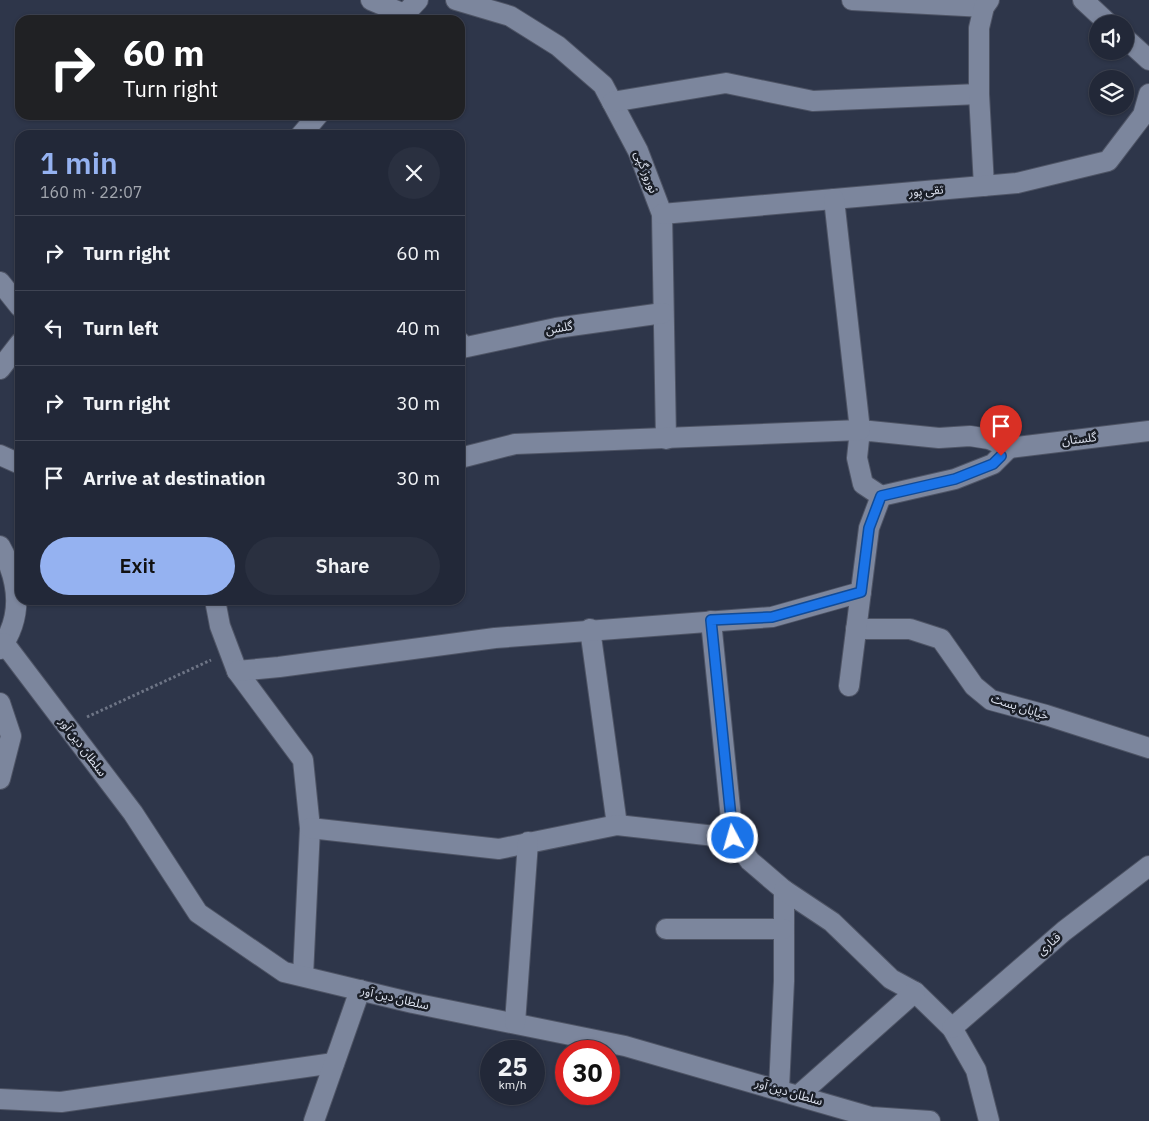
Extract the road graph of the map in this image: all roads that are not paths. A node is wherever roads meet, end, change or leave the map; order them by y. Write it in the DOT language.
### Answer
graph roads {
  1 [pos="371,0"];
  2 [pos="456,0"];
  3 [pos="852,0"];
  4 [pos="1083,0"];
  5 [pos="987,4"];
  6 [pos="407,11"];
  7 [pos="1099,15"];
  8 [pos="1134,46"];
  9 [pos="1149,60"];
  10 [pos="979,94"];
  11 [pos="1149,94"];
  12 [pos="612,102"];
  13 [pos="314,120"];
  14 [pos="304,130"];
  15 [pos="984,186"];
  16 [pos="834,199"];
  17 [pos="662,214"];
  18 [pos="0,282"];
  19 [pos="15,301"];
  20 [pos="663,313"];
  21 [pos="465,347"];
  22 [pos="15,350"];
  23 [pos="0,369"];
  24 [pos="860,430"];
  25 [pos="1149,431"];
  26 [pos="666,439"];
  27 [pos="1009,448"];
  28 [pos="0,455"];
  29 [pos="465,457"];
  30 [pos="15,462"];
  31 [pos="881,496"];
  32 [pos="0,546"];
  33 [pos="15,585"];
  34 [pos="861,592"];
  35 [pos="17,605"];
  36 [pos="216,605"];
  37 [pos="711,620"];
  38 [pos="590,629"];
  39 [pos="856,629"];
  40 [pos="2,646"];
  41 [pos="237,671"];
  42 [pos="849,686"];
  43 [pos="0,703"];
  44 [pos="1149,748"];
  45 [pos="0,779"];
  46 [pos="617,825"];
  47 [pos="310,828"];
  48 [pos="733,838"];
  49 [pos="528,842"];
  50 [pos="1149,866"];
  51 [pos="784,890"];
  52 [pos="666,929"];
  53 [pos="784,929"];
  54 [pos="302,976"];
  55 [pos="360,990"];
  56 [pos="915,992"];
  57 [pos="515,1024"];
  58 [pos="952,1028"];
  59 [pos="334,1063"];
  60 [pos="779,1089"];
  61 [pos="799,1095"];
  62 [pos="0,1099"];
  63 [pos="314,1121"];
  64 [pos="930,1121"];
  65 [pos="989,1121"];
  1 -- 6 [label="street"];
  2 -- 12 [label="street, نوروز گپی"];
  3 -- 5 [label="street"];
  4 -- 7 [label="street"];
  5 -- 10 [label="street"];
  8 -- 9 [label="street"];
  10 -- 12 [label="street"];
  10 -- 15 [label="street"];
  11 -- 15 [label="street, تقی پور"];
  12 -- 17 [label="street, نوروز گپی"];
  13 -- 14 [label="street"];
  15 -- 16 [label="street, تقی پور"];
  16 -- 17 [label="street, تقی پور"];
  16 -- 24 [label="street"];
  17 -- 20 [label="street, نوروز گپی"];
  18 -- 19 [label="street"];
  20 -- 21 [label="street, گلشن"];
  20 -- 26 [label="street, نوروز گپی"];
  22 -- 23 [label="street"];
  24 -- 26 [label="street"];
  24 -- 27 [label="street"];
  24 -- 31 [label="street"];
  25 -- 27 [label="street, گلستان"];
  26 -- 29 [label="street"];
  27 -- 31 [label="street"];
  28 -- 30 [label="street"];
  31 -- 34 [label="street"];
  32 -- 33 [label="street"];
  34 -- 37 [label="street"];
  34 -- 39 [label="street"];
  35 -- 40 [label="street"];
  36 -- 41 [label="street"];
  37 -- 38 [label="street"];
  37 -- 48 [label="street"];
  38 -- 41 [label="street"];
  38 -- 46 [label="street"];
  39 -- 42 [label="street"];
  39 -- 44 [label="street, خیابان پست"];
  40 -- 54 [label="street, سلطان دین آور"];
  41 -- 47 [label="street"];
  43 -- 45 [label="street"];
  46 -- 48 [label="street"];
  46 -- 49 [label="street"];
  47 -- 49 [label="street"];
  47 -- 54 [label="street"];
  48 -- 51 [label="street"];
  49 -- 57 [label="street"];
  50 -- 58 [label="street, قناری"];
  51 -- 53 [label="street"];
  51 -- 56 [label="street"];
  52 -- 53 [label="street"];
  53 -- 60 [label="street"];
  54 -- 55 [label="street, سلطان دین آور"];
  55 -- 57 [label="street, سلطان دین آور"];
  55 -- 59 [label="street"];
  56 -- 58 [label="street"];
  56 -- 61 [label="street"];
  57 -- 60 [label="street, سلطان دین آور"];
  58 -- 65 [label="street"];
  59 -- 62 [label="street"];
  59 -- 63 [label="street"];
  60 -- 61 [label="street, سلطان دین آور"];
  61 -- 64 [label="street, سلطان دین آور"];
}
